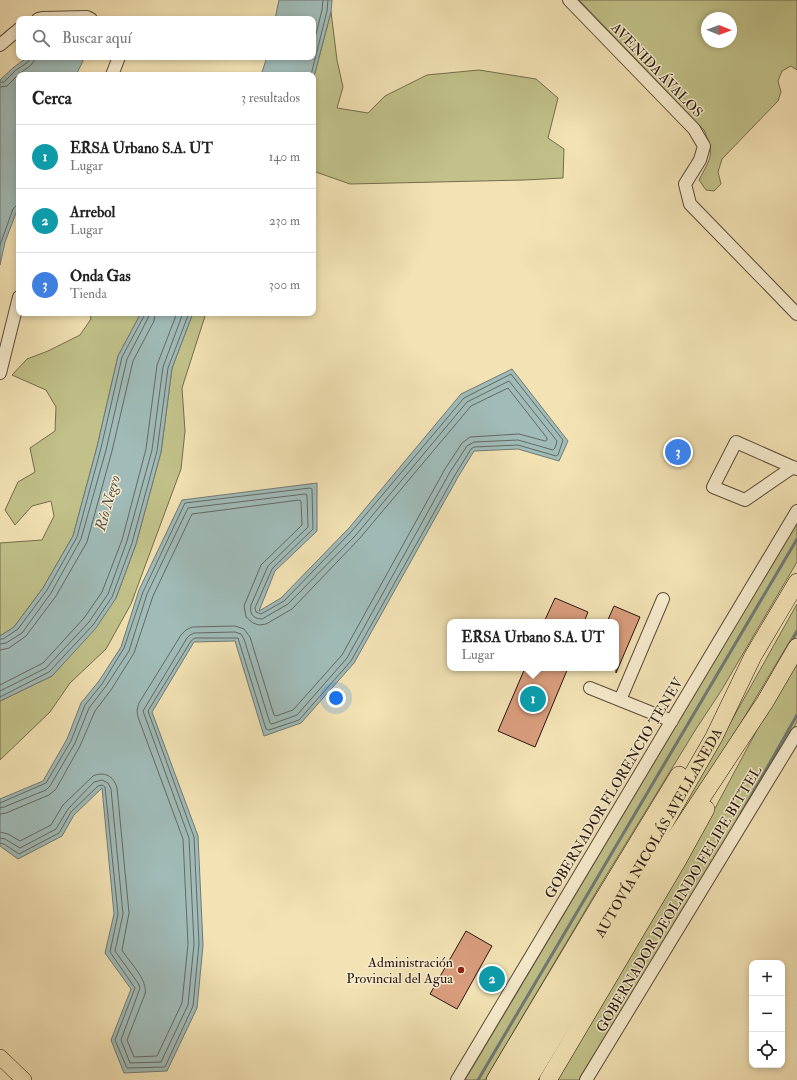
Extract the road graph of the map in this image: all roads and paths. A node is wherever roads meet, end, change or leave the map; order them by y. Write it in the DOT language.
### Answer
graph roads {
  1 [pos="569,0"];
  2 [pos="16,32"];
  3 [pos="0,46"];
  4 [pos="118,60"];
  5 [pos="113,72"];
  6 [pos="16,309"];
  7 [pos="797,314"];
  8 [pos="0,373"];
  9 [pos="795,468"];
  10 [pos="797,511"];
  11 [pos="797,582"];
  12 [pos="663,599"];
  13 [pos="797,647"];
  14 [pos="753,656"];
  15 [pos="590,688"];
  16 [pos="620,700"];
  17 [pos="765,702"];
  18 [pos="672,721"];
  19 [pos="797,733"];
  20 [pos="0,1057"];
  21 [pos="24,1080"];
  22 [pos="457,1080"];
  23 [pos="495,1080"];
  24 [pos="513,1080"];
  25 [pos="528,1080"];
  26 [pos="548,1080"];
  27 [pos="586,1080"];
  1 -- 7 [label="street, AVENIDA ÁVALOS"];
  2 -- 3 [label="street"];
  4 -- 5 [label="street"];
  6 -- 8 [label="street"];
  9 -- 9 [label="street"];
  10 -- 18 [label="street, GOBERNADOR FLORENCIO TENEV"];
  11 -- 14 [label="highway, AUTOVÍA NICOLÁS AVELLANEDA"];
  12 -- 16 [label="street"];
  13 -- 17 [label="highway, AUTOVÍA NICOLÁS AVELLANEDA"];
  14 -- 23 [label="highway"];
  14 -- 24 [label="highway, AUTOVÍA NICOLÁS AVELLANEDA"];
  15 -- 16 [label="street"];
  16 -- 18 [label="street"];
  17 -- 25 [label="highway, AUTOVÍA NICOLÁS AVELLANEDA"];
  17 -- 26 [label="highway"];
  18 -- 22 [label="street, GOBERNADOR FLORENCIO TENEV"];
  19 -- 27 [label="street, GOBERNADOR DEOLINDO FELIPE BITTEL"];
  20 -- 21 [label="main road"];
}
